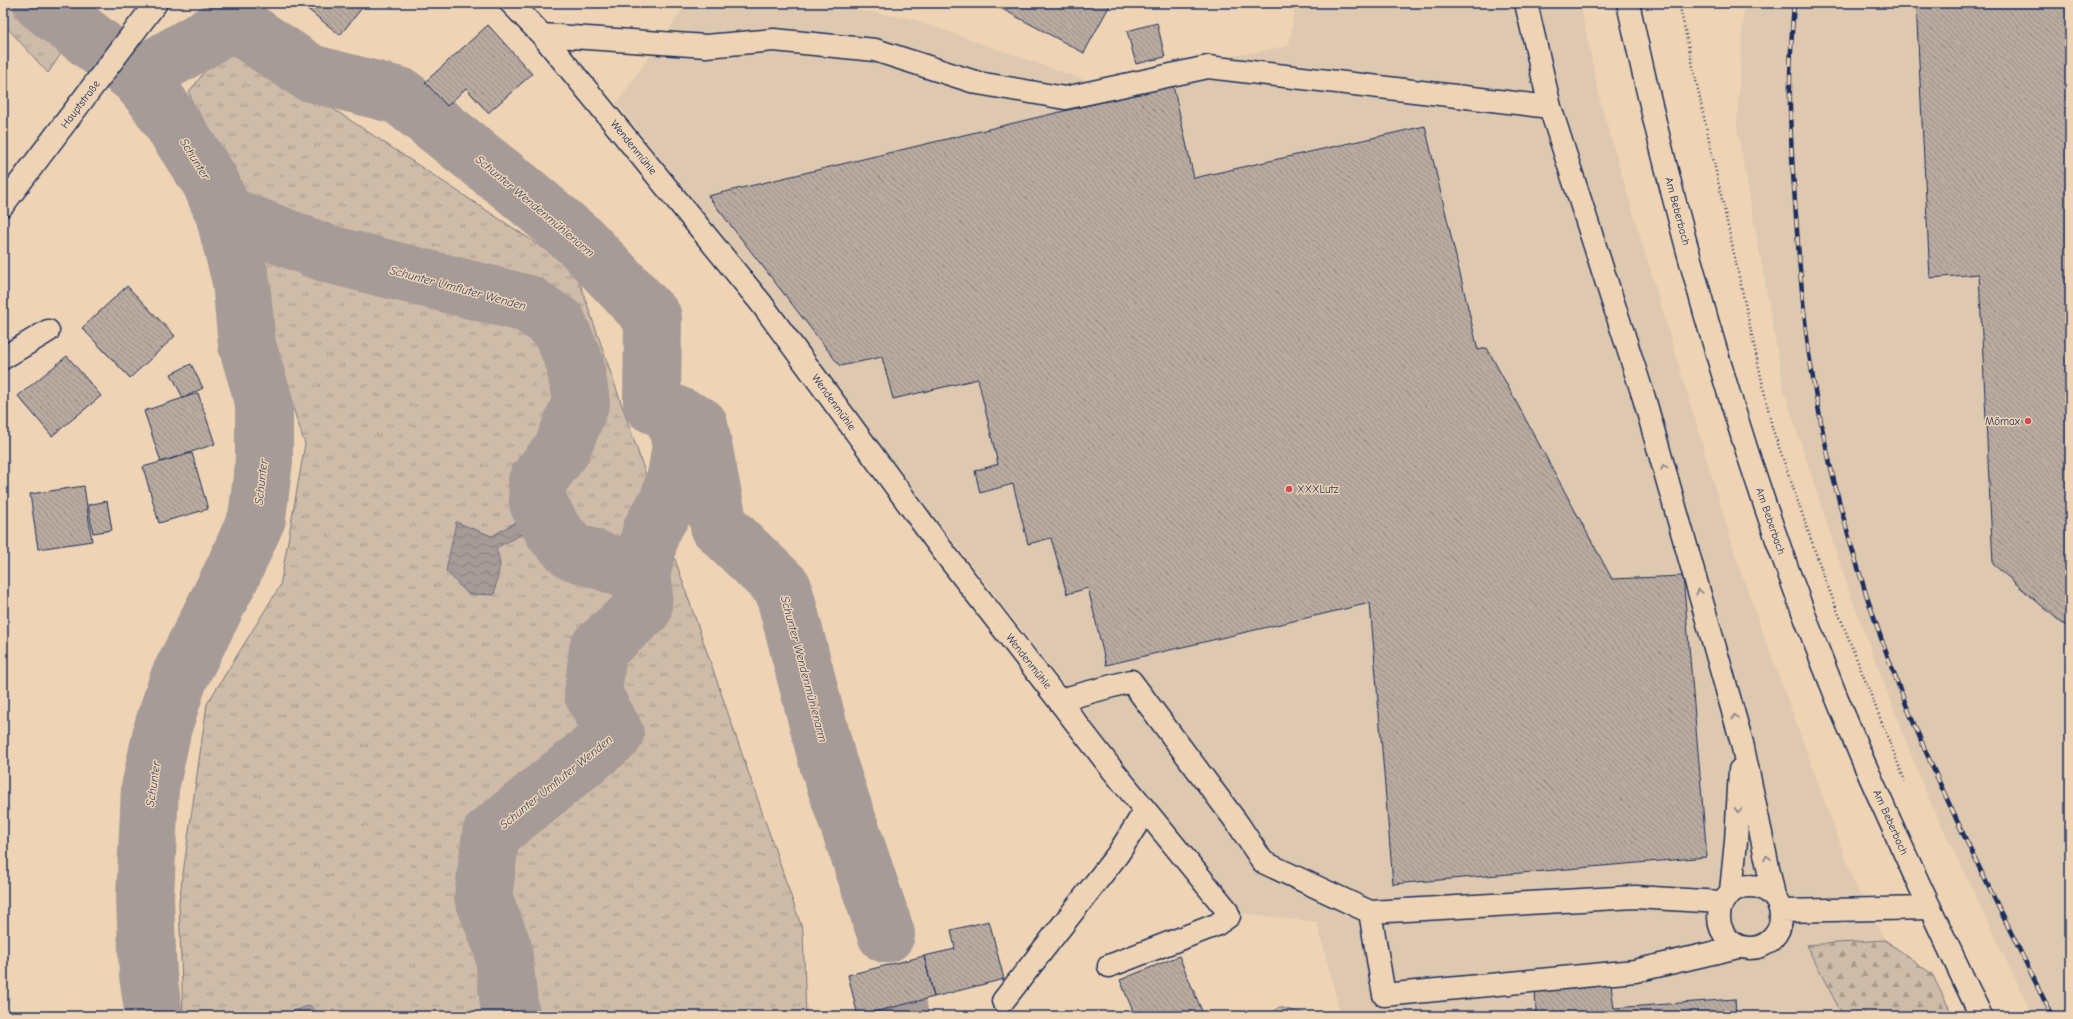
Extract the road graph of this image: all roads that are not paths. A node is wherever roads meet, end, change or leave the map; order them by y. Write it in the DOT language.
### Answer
graph roads {
  1 [pos="156,3"];
  2 [pos="511,3"];
  3 [pos="1526,3"];
  4 [pos="1628,3"];
  5 [pos="542,35"];
  6 [pos="1550,107"];
  7 [pos="3,205"];
  8 [pos="48,331"];
  9 [pos="3,358"];
  10 [pos="1060,700"];
  11 [pos="1742,743"];
  12 [pos="1145,811"];
  13 [pos="1726,896"];
  14 [pos="1778,904"];
  15 [pos="1930,908"];
  16 [pos="1370,912"];
  17 [pos="1738,947"];
  18 [pos="1108,966"];
  19 [pos="1003,1001"];
  20 [pos="1981,1016"];
  1 -- 7 [label="street, Hauptstraße"];
  2 -- 5 [label="street, Wendenmühle"];
  3 -- 6 [label="street"];
  4 -- 15 [label="street, Am Beberbach"];
  5 -- 6 [label="street"];
  5 -- 10 [label="street, Wendenmühle"];
  11 -- 6 [label="street, one-way"];
  8 -- 9 [label="street"];
  10 -- 12 [label="street, Wendenmühle"];
  10 -- 16 [label="street"];
  11 -- 13 [label="street, one-way"];
  14 -- 11 [label="street, one-way"];
  12 -- 18 [label="street, Wendenmühle"];
  12 -- 19 [label="street"];
  13 -- 14 [label="street"];
  13 -- 16 [label="street"];
  13 -- 17 [label="street"];
  14 -- 15 [label="street"];
  14 -- 17 [label="street"];
  15 -- 20 [label="street, Am Beberbach"];
  16 -- 17 [label="street"];
}
